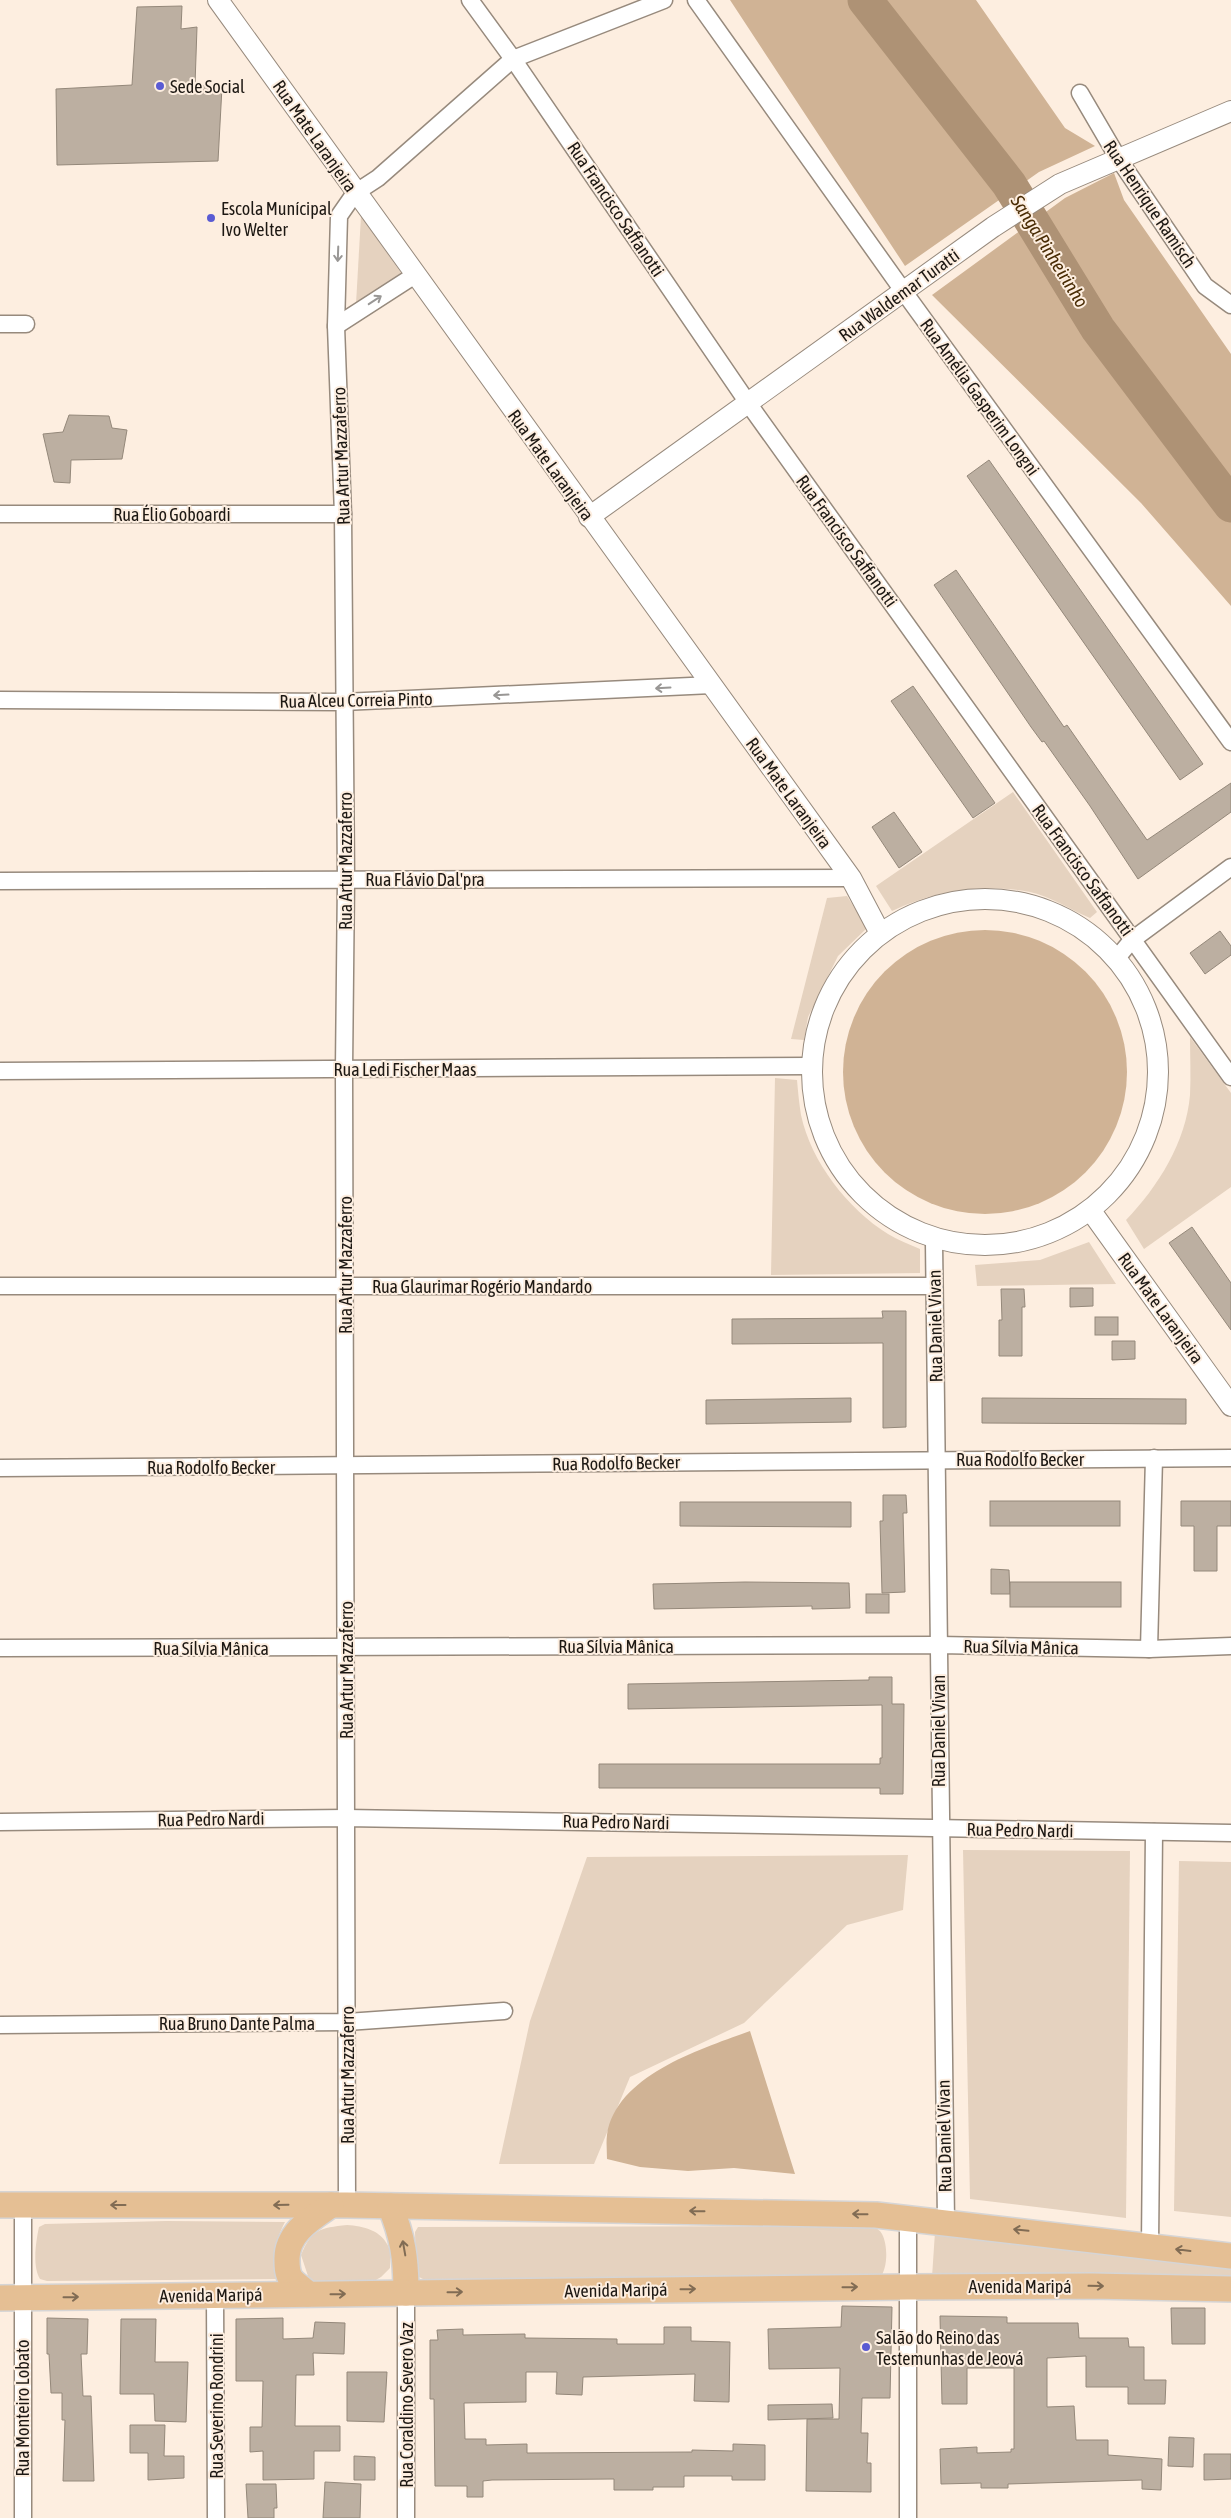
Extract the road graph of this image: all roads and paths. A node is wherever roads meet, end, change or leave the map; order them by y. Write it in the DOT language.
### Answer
graph roads {
  1 [pos="218,0"];
  2 [pos="470,0"];
  3 [pos="664,0"];
  4 [pos="696,0"];
  5 [pos="513,59"];
  6 [pos="1080,93"];
  7 [pos="1231,111"];
  8 [pos="1118,158"];
  9 [pos="354,193"];
  10 [pos="415,275"];
  11 [pos="904,292"];
  12 [pos="1231,305"];
  13 [pos="0,324"];
  14 [pos="26,324"];
  15 [pos="336,326"];
  16 [pos="748,403"];
  17 [pos="0,514"];
  18 [pos="343,514"];
  19 [pos="589,517"];
  20 [pos="712,685"];
  21 [pos="0,700"];
  22 [pos="343,702"];
  23 [pos="1231,742"];
  24 [pos="1231,867"];
  25 [pos="851,878"];
  26 [pos="346,879"];
  27 [pos="0,880"];
  28 [pos="880,933"];
  29 [pos="1132,940"];
  30 [pos="1117,958"];
  31 [pos="810,1066"];
  32 [pos="344,1069"];
  33 [pos="0,1071"];
  34 [pos="1231,1078"];
  35 [pos="1091,1210"];
  36 [pos="934,1240"];
  37 [pos="0,1286"];
  38 [pos="345,1286"];
  39 [pos="934,1286"];
  40 [pos="1231,1406"];
  41 [pos="1154,1458"];
  42 [pos="1231,1458"];
  43 [pos="936,1460"];
  44 [pos="345,1466"];
  45 [pos="0,1468"];
  46 [pos="939,1645"];
  47 [pos="1231,1646"];
  48 [pos="346,1647"];
  49 [pos="0,1648"];
  50 [pos="1149,1649"];
  51 [pos="346,1818"];
  52 [pos="0,1822"];
  53 [pos="938,1828"];
  54 [pos="1154,1832"];
  55 [pos="1231,1833"];
  56 [pos="504,2011"];
  57 [pos="346,2022"];
  58 [pos="0,2025"];
  59 [pos="11,2205"];
  60 [pos="339,2205"];
  61 [pos="390,2206"];
  62 [pos="908,2217"];
  63 [pos="946,2222"];
  64 [pos="1150,2246"];
  65 [pos="1231,2256"];
  66 [pos="907,2287"];
  67 [pos="1231,2289"];
  68 [pos="406,2293"];
  69 [pos="308,2294"];
  70 [pos="215,2295"];
  71 [pos="11,2298"];
  72 [pos="23,2518"];
  73 [pos="216,2518"];
  74 [pos="406,2518"];
  75 [pos="908,2518"];
  1 -- 9 [label="street, Rua Mate Laranjeira"];
  2 -- 5 [label="street, Rua Francisco Saffanotti"];
  3 -- 5 [label="street, Rua Artur Mazzaferro"];
  4 -- 11 [label="street, Rua Amélia Gasperim Longni"];
  5 -- 9 [label="street, Rua Artur Mazzaferro"];
  5 -- 16 [label="street, Rua Francisco Saffanotti"];
  6 -- 8 [label="street, Rua Henrique Ramisch"];
  7 -- 8 [label="street, Rua Waldemar Turatti"];
  8 -- 11 [label="street, Rua Waldemar Turatti"];
  8 -- 12 [label="street, Rua Henrique Ramisch"];
  9 -- 10 [label="street, Rua Mate Laranjeira"];
  9 -- 15 [label="street, Rua Artur Mazzaferro, one-way"];
  15 -- 10 [label="street, one-way"];
  10 -- 19 [label="street, Rua Mate Laranjeira"];
  11 -- 16 [label="street, Rua Waldemar Turatti"];
  11 -- 23 [label="street, Rua Amélia Gasperim Longni"];
  13 -- 14 [label="street"];
  15 -- 18 [label="street, Rua Artur Mazzaferro"];
  16 -- 19 [label="street, Rua Waldemar Turatti"];
  16 -- 29 [label="street, Rua Francisco Saffanotti"];
  17 -- 18 [label="street, Rua Élio Goboardi"];
  18 -- 22 [label="street, Rua Artur Mazzaferro"];
  19 -- 20 [label="street, Rua Mate Laranjeira"];
  20 -- 22 [label="street, Rua Alceu Correia Pinto, one-way"];
  20 -- 25 [label="street, Rua Mate Laranjeira"];
  21 -- 22 [label="street, Rua Alceu Correia Pinto"];
  22 -- 26 [label="street, Rua Artur Mazzaferro"];
  24 -- 29 [label="street"];
  25 -- 26 [label="street, Rua Flávio Dal'pra"];
  25 -- 28 [label="street, Rua Mate Laranjeira"];
  26 -- 27 [label="street, Rua Flávio Dal'pra"];
  26 -- 32 [label="street, Rua Artur Mazzaferro"];
  28 -- 30 [label="street"];
  28 -- 31 [label="street"];
  29 -- 30 [label="street"];
  29 -- 34 [label="street, Rua Francisco Saffanotti"];
  30 -- 35 [label="street"];
  31 -- 32 [label="street, Rua Ledi Fischer Maas"];
  31 -- 36 [label="street"];
  32 -- 33 [label="street, Rua Ledi Fischer Maas"];
  32 -- 38 [label="street, Rua Artur Mazzaferro"];
  35 -- 36 [label="street"];
  35 -- 40 [label="street, Rua Mate Laranjeira"];
  36 -- 39 [label="street, Rua Daniel Vivan"];
  37 -- 38 [label="street, Rua Glaurimar Rogério Mandardo"];
  38 -- 39 [label="street, Rua Glaurimar Rogério Mandardo"];
  38 -- 44 [label="street, Rua Artur Mazzaferro"];
  39 -- 43 [label="street, Rua Daniel Vivan"];
  41 -- 42 [label="street, Rua Rodolfo Becker"];
  41 -- 43 [label="street, Rua Rodolfo Becker"];
  41 -- 50 [label="street"];
  43 -- 44 [label="street, Rua Rodolfo Becker"];
  43 -- 46 [label="street, Rua Daniel Vivan"];
  44 -- 45 [label="street, Rua Rodolfo Becker"];
  44 -- 48 [label="street, Rua Artur Mazzaferro"];
  46 -- 48 [label="street, Rua Sílvia Mânica"];
  46 -- 50 [label="street, Rua Sílvia Mânica"];
  46 -- 53 [label="street, Rua Daniel Vivan"];
  47 -- 50 [label="street, Rua Sílvia Mânica"];
  48 -- 49 [label="street, Rua Sílvia Mânica"];
  48 -- 51 [label="street, Rua Artur Mazzaferro"];
  51 -- 52 [label="street, Rua Pedro Nardi"];
  51 -- 53 [label="street, Rua Pedro Nardi"];
  51 -- 57 [label="street, Rua Artur Mazzaferro"];
  53 -- 54 [label="street, Rua Pedro Nardi"];
  53 -- 63 [label="street, Rua Daniel Vivan"];
  54 -- 55 [label="street, Rua Pedro Nardi"];
  54 -- 64 [label="street"];
  56 -- 57 [label="street, Rua Bruno Dante Palma"];
  57 -- 58 [label="street, Rua Bruno Dante Palma"];
  57 -- 60 [label="street, Rua Artur Mazzaferro"];
  60 -- 59 [label="main road, one-way"];
  59 -- 71 [label="street, Rua Monteiro Lobato"];
  60 -- 61 [label="main road"];
  60 -- 69 [label="main road"];
  62 -- 61 [label="main road, one-way"];
  68 -- 61 [label="main road, one-way"];
  62 -- 63 [label="main road"];
  62 -- 66 [label="street"];
  64 -- 63 [label="main road, one-way"];
  65 -- 64 [label="main road, one-way"];
  66 -- 67 [label="main road, Avenida Maripá, one-way"];
  68 -- 66 [label="main road, Avenida Maripá, one-way"];
  66 -- 75 [label="street"];
  69 -- 68 [label="main road, Avenida Maripá, one-way"];
  68 -- 74 [label="street, Rua Coraldino Severo Vaz"];
  69 -- 70 [label="main road, Avenida Maripá"];
  71 -- 70 [label="main road, Avenida Maripá, one-way"];
  70 -- 73 [label="street, Rua Severino Rondrini"];
  71 -- 72 [label="street, Rua Monteiro Lobato"];
}
